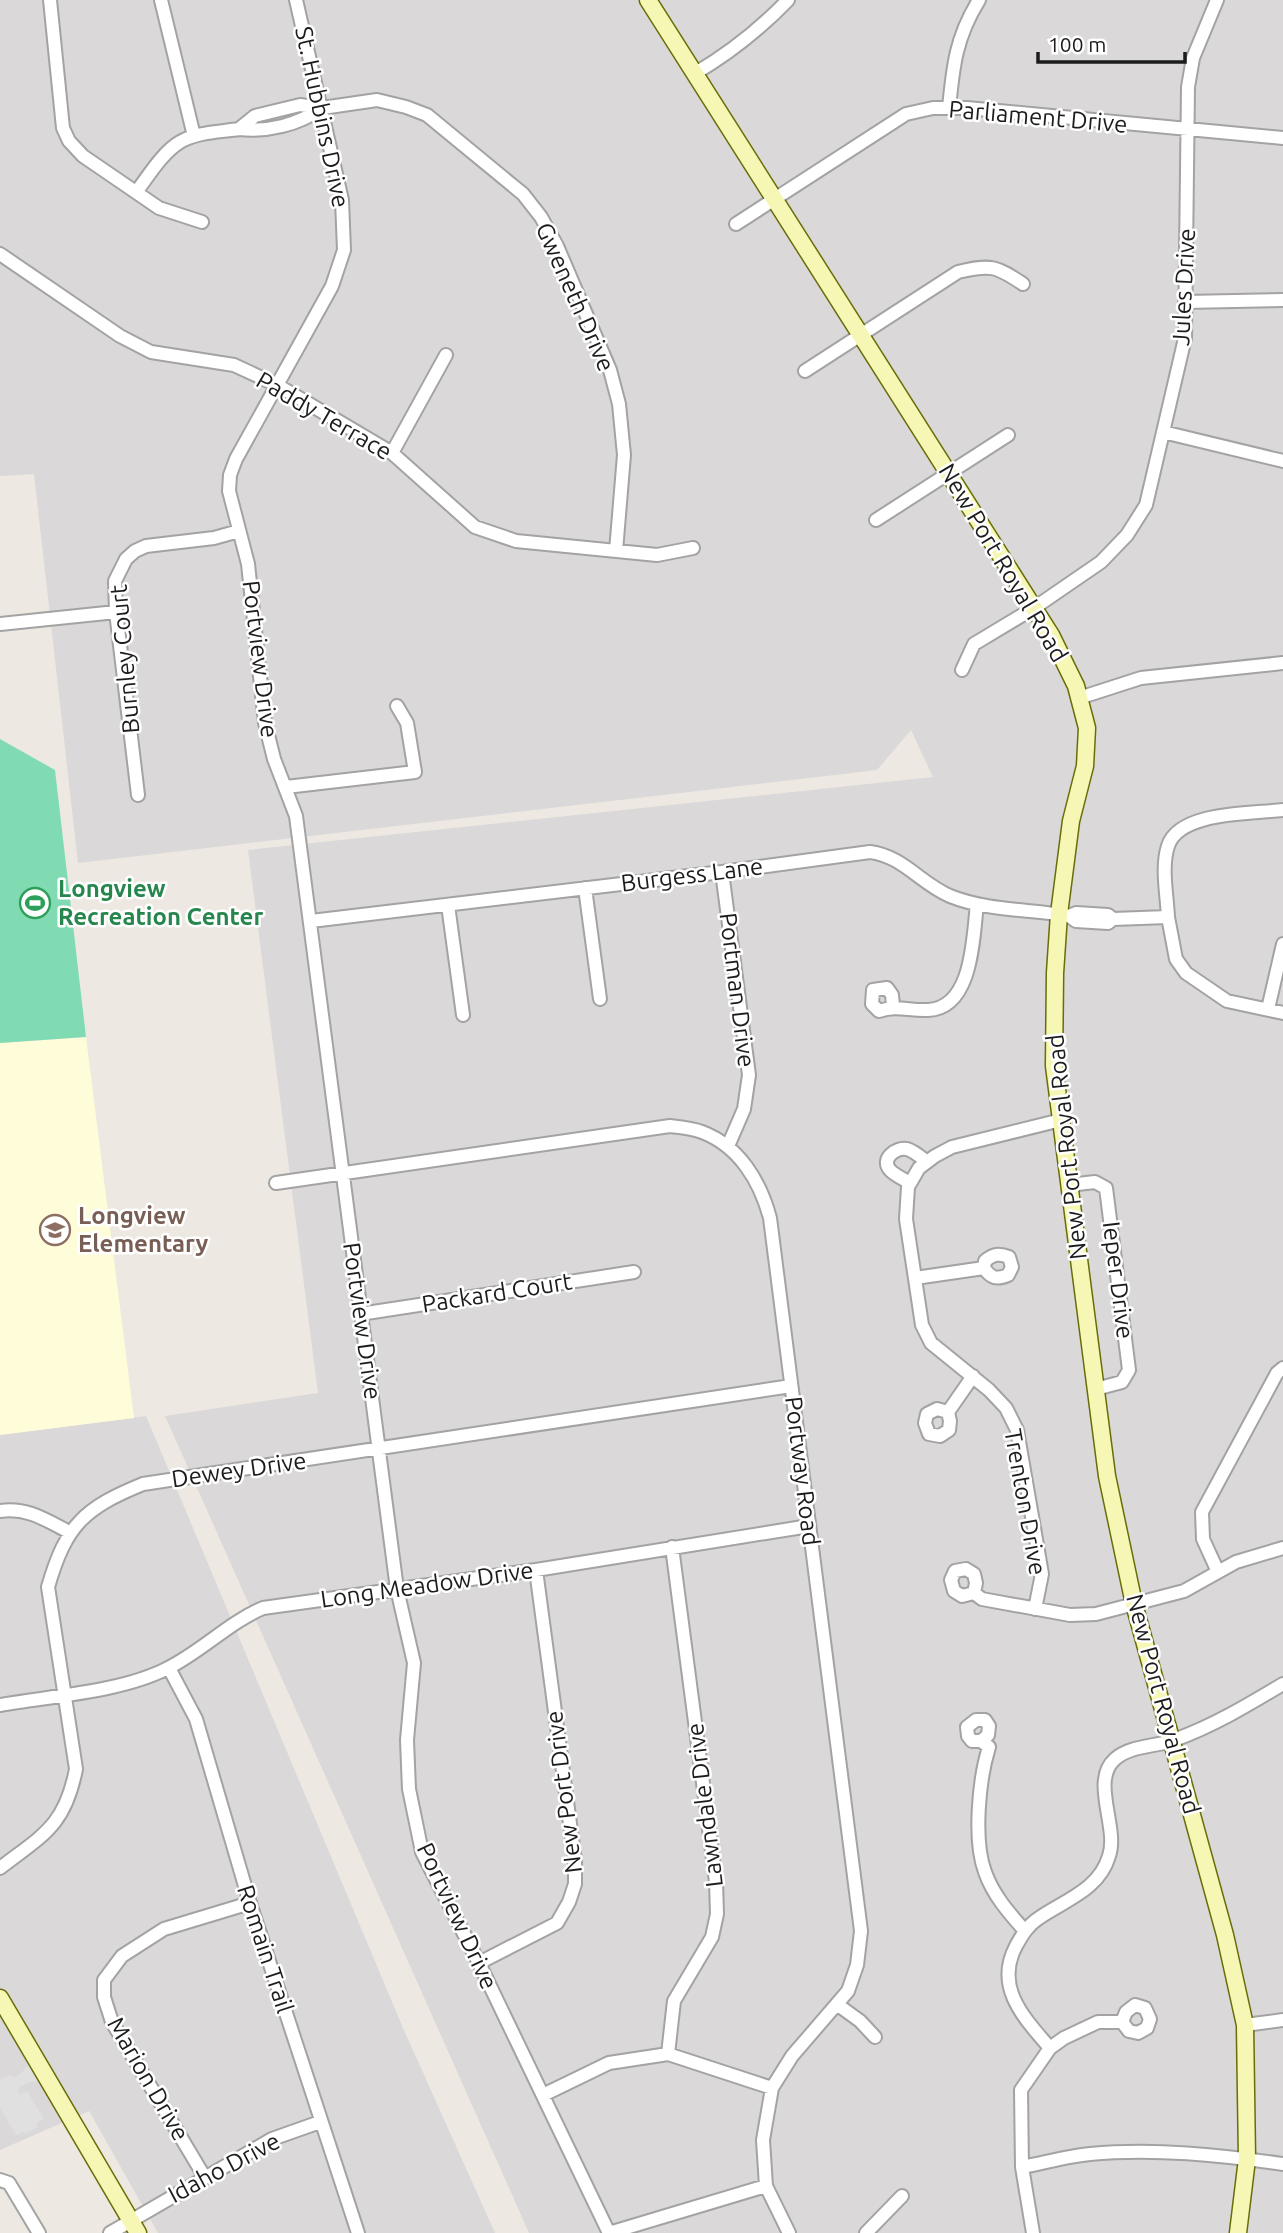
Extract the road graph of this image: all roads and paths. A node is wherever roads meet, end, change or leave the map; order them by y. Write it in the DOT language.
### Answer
graph roads {
  1 [pos="50,0"];
  2 [pos="160,0"];
  3 [pos="296,0"];
  4 [pos="648,0"];
  5 [pos="788,0"];
  6 [pos="979,0"];
  7 [pos="1217,0"];
  8 [pos="694,74"];
  9 [pos="322,108"];
  10 [pos="948,108"];
  11 [pos="1188,130"];
  12 [pos="194,136"];
  13 [pos="1283,138"];
  14 [pos="137,191"];
  15 [pos="774,197"];
  16 [pos="202,222"];
  17 [pos="736,223"];
  18 [pos="0,254"];
  19 [pos="1023,284"];
  20 [pos="1283,300"];
  21 [pos="1185,302"];
  22 [pos="861,334"];
  23 [pos="446,355"];
  24 [pos="805,371"];
  25 [pos="277,386"];
  26 [pos="1163,432"];
  27 [pos="1008,435"];
  28 [pos="392,453"];
  29 [pos="1283,461"];
  30 [pos="948,473"];
  31 [pos="876,520"];
  32 [pos="239,531"];
  33 [pos="693,548"];
  34 [pos="616,551"];
  35 [pos="1034,608"];
  36 [pos="116,611"];
  37 [pos="0,624"];
  38 [pos="1283,663"];
  39 [pos="962,670"];
  40 [pos="1079,698"];
  41 [pos="397,706"];
  42 [pos="286,787"];
  43 [pos="138,795"];
  44 [pos="1283,810"];
  45 [pos="722,872"];
  46 [pos="585,888"];
  47 [pos="977,904"];
  48 [pos="448,905"];
  49 [pos="1064,915"];
  50 [pos="1168,917"];
  51 [pos="311,921"];
  52 [pos="1283,944"];
  53 [pos="600,999"];
  54 [pos="893,1006"];
  55 [pos="1268,1009"];
  56 [pos="1283,1013"];
  57 [pos="463,1015"];
  58 [pos="1061,1120"];
  59 [pos="729,1146"];
  60 [pos="927,1162"];
  61 [pos="341,1173"];
  62 [pos="910,1182"];
  63 [pos="276,1183"];
  64 [pos="1069,1185"];
  65 [pos="984,1268"];
  66 [pos="634,1272"];
  67 [pos="915,1278"];
  68 [pos="360,1314"];
  69 [pos="1283,1368"];
  70 [pos="973,1376"];
  71 [pos="791,1386"];
  72 [pos="1096,1389"];
  73 [pos="947,1412"];
  74 [pos="380,1449"];
  75 [pos="0,1511"];
  76 [pos="808,1526"];
  77 [pos="69,1532"];
  78 [pos="673,1547"];
  79 [pos="1283,1548"];
  80 [pos="536,1570"];
  81 [pos="1218,1572"];
  82 [pos="397,1589"];
  83 [pos="974,1593"];
  84 [pos="1134,1604"];
  85 [pos="1035,1609"];
  86 [pos="169,1668"];
  87 [pos="1283,1684"];
  88 [pos="65,1693"];
  89 [pos="0,1704"];
  90 [pos="1172,1740"];
  91 [pos="981,1741"];
  92 [pos="0,1868"];
  93 [pos="250,1903"];
  94 [pos="1024,1931"];
  95 [pos="479,1963"];
  96 [pos="0,1998"];
  97 [pos="838,2005"];
  98 [pos="1283,2020"];
  99 [pos="1122,2022"];
  100 [pos="1245,2025"];
  101 [pos="875,2037"];
  102 [pos="1050,2048"];
  103 [pos="668,2054"];
  104 [pos="772,2088"];
  105 [pos="543,2095"];
  106 [pos="320,2122"];
  107 [pos="1247,2159"];
  108 [pos="1283,2164"];
  109 [pos="1022,2167"];
  110 [pos="204,2176"];
  111 [pos="0,2180"];
  112 [pos="766,2186"];
  113 [pos="902,2196"];
  114 [pos="134,2227"];
  115 [pos="39,2233"];
  116 [pos="110,2233"];
  117 [pos="358,2233"];
  118 [pos="609,2233"];
  119 [pos="789,2233"];
  120 [pos="866,2233"];
  121 [pos="1033,2233"];
  122 [pos="1238,2233"];
  1 -- 14 [label="street"];
  2 -- 12 [label="street"];
  3 -- 9 [label="street, St. Hubbins Drive"];
  4 -- 8 [label="street, New Port Royal Road"];
  5 -- 8 [label="street"];
  6 -- 10 [label="street"];
  7 -- 11 [label="street, Jules Drive"];
  8 -- 15 [label="street, New Port Royal Road"];
  9 -- 12 [label="street, Gweneth Drive"];
  9 -- 25 [label="street, St. Hubbins Drive"];
  9 -- 34 [label="street, Gweneth Drive"];
  10 -- 11 [label="street, Parliament Drive"];
  10 -- 15 [label="street, Parliament Drive"];
  11 -- 13 [label="street, Parliament Drive"];
  11 -- 21 [label="street, Jules Drive"];
  12 -- 14 [label="street"];
  14 -- 16 [label="street"];
  15 -- 17 [label="street, Parliament Drive"];
  15 -- 22 [label="street, New Port Royal Road"];
  18 -- 25 [label="street, Paddy Terrace"];
  19 -- 22 [label="street"];
  20 -- 21 [label="street"];
  21 -- 26 [label="street, Jules Drive"];
  22 -- 24 [label="street"];
  22 -- 30 [label="street, New Port Royal Road"];
  23 -- 28 [label="street"];
  25 -- 28 [label="street, Paddy Terrace"];
  25 -- 32 [label="street, Portview Drive"];
  26 -- 29 [label="street"];
  26 -- 35 [label="street, Jules Drive"];
  27 -- 30 [label="street"];
  28 -- 34 [label="street, Paddy Terrace"];
  30 -- 31 [label="street"];
  30 -- 35 [label="street, New Port Royal Road"];
  32 -- 36 [label="street, Burnley Court"];
  32 -- 42 [label="street, Portview Drive"];
  33 -- 34 [label="street, Paddy Terrace"];
  35 -- 39 [label="street, Jules Drive"];
  35 -- 40 [label="street, New Port Royal Road"];
  36 -- 37 [label="street"];
  36 -- 43 [label="street, Burnley Court"];
  38 -- 40 [label="street"];
  40 -- 49 [label="street, New Port Royal Road"];
  41 -- 42 [label="street"];
  42 -- 51 [label="street, Portview Drive"];
  44 -- 50 [label="street"];
  45 -- 46 [label="street, Burgess Lane"];
  45 -- 47 [label="street, Burgess Lane"];
  45 -- 59 [label="street, Portman Drive"];
  46 -- 48 [label="street, Burgess Lane"];
  46 -- 53 [label="street"];
  47 -- 49 [label="street, Burgess Lane"];
  47 -- 54 [label="street"];
  48 -- 51 [label="street, Burgess Lane"];
  48 -- 57 [label="street"];
  49 -- 50 [label="street, Burgess Lane"];
  49 -- 58 [label="street, New Port Royal Road"];
  50 -- 55 [label="street"];
  51 -- 61 [label="street, Portview Drive"];
  52 -- 55 [label="street"];
  55 -- 56 [label="street"];
  58 -- 60 [label="street"];
  58 -- 64 [label="street, New Port Royal Road"];
  59 -- 61 [label="street, Portway Road"];
  59 -- 71 [label="street, Portway Road"];
  60 -- 62 [label="street"];
  60 -- 62 [label="street"];
  61 -- 63 [label="street, Portway Road"];
  61 -- 68 [label="street, Portview Drive"];
  62 -- 67 [label="street, Trenton Drive"];
  64 -- 72 [label="street, New Port Royal Road"];
  64 -- 72 [label="street, Ieper Drive"];
  65 -- 67 [label="street"];
  66 -- 68 [label="street, Packard Court"];
  67 -- 70 [label="street, Trenton Drive"];
  68 -- 74 [label="street, Portview Drive"];
  69 -- 81 [label="street"];
  70 -- 73 [label="street"];
  70 -- 85 [label="street, Trenton Drive"];
  71 -- 74 [label="street, Dewey Drive"];
  71 -- 76 [label="street, Portway Road"];
  72 -- 84 [label="street, New Port Royal Road"];
  74 -- 77 [label="street, Dewey Drive"];
  74 -- 82 [label="street, Portview Drive"];
  75 -- 77 [label="street"];
  76 -- 78 [label="street, Long Meadow Drive"];
  76 -- 97 [label="street, Portway Road"];
  77 -- 88 [label="street, Dewey Drive"];
  78 -- 80 [label="street, Long Meadow Drive"];
  78 -- 103 [label="street, Lawndale Drive"];
  79 -- 81 [label="street"];
  80 -- 82 [label="street, Long Meadow Drive"];
  80 -- 95 [label="street, New Port Drive"];
  81 -- 84 [label="street"];
  82 -- 86 [label="street, Long Meadow Drive"];
  82 -- 95 [label="street, Portview Drive"];
  83 -- 85 [label="street"];
  84 -- 85 [label="street"];
  84 -- 90 [label="street, New Port Royal Road"];
  86 -- 88 [label="street, Long Meadow Drive"];
  86 -- 93 [label="street, Romain Trail"];
  87 -- 90 [label="street"];
  88 -- 89 [label="street, Long Meadow Drive"];
  88 -- 92 [label="street, Dewey Drive"];
  90 -- 94 [label="street"];
  90 -- 100 [label="street, New Port Royal Road"];
  91 -- 94 [label="street"];
  93 -- 106 [label="street, Romain Trail"];
  93 -- 110 [label="street, Marion Drive"];
  94 -- 102 [label="street"];
  95 -- 105 [label="street, Portview Drive"];
  96 -- 114 [label="street"];
  97 -- 101 [label="street"];
  97 -- 104 [label="street, Portway Road"];
  98 -- 100 [label="street"];
  99 -- 102 [label="street"];
  100 -- 107 [label="street, New Port Royal Road"];
  102 -- 109 [label="street"];
  103 -- 104 [label="street"];
  103 -- 105 [label="street"];
  104 -- 112 [label="street, Portway Road"];
  105 -- 118 [label="street, Portview Drive"];
  106 -- 110 [label="street, Idaho Drive"];
  106 -- 117 [label="street, Romain Trail"];
  107 -- 108 [label="street"];
  107 -- 109 [label="street"];
  107 -- 122 [label="street, New Port Royal Road"];
  109 -- 121 [label="street"];
  110 -- 114 [label="street, Idaho Drive"];
  111 -- 115 [label="street"];
  112 -- 118 [label="street"];
  112 -- 119 [label="street, Portway Road"];
  113 -- 120 [label="street"];
  114 -- 116 [label="street, Idaho Drive"];
}
